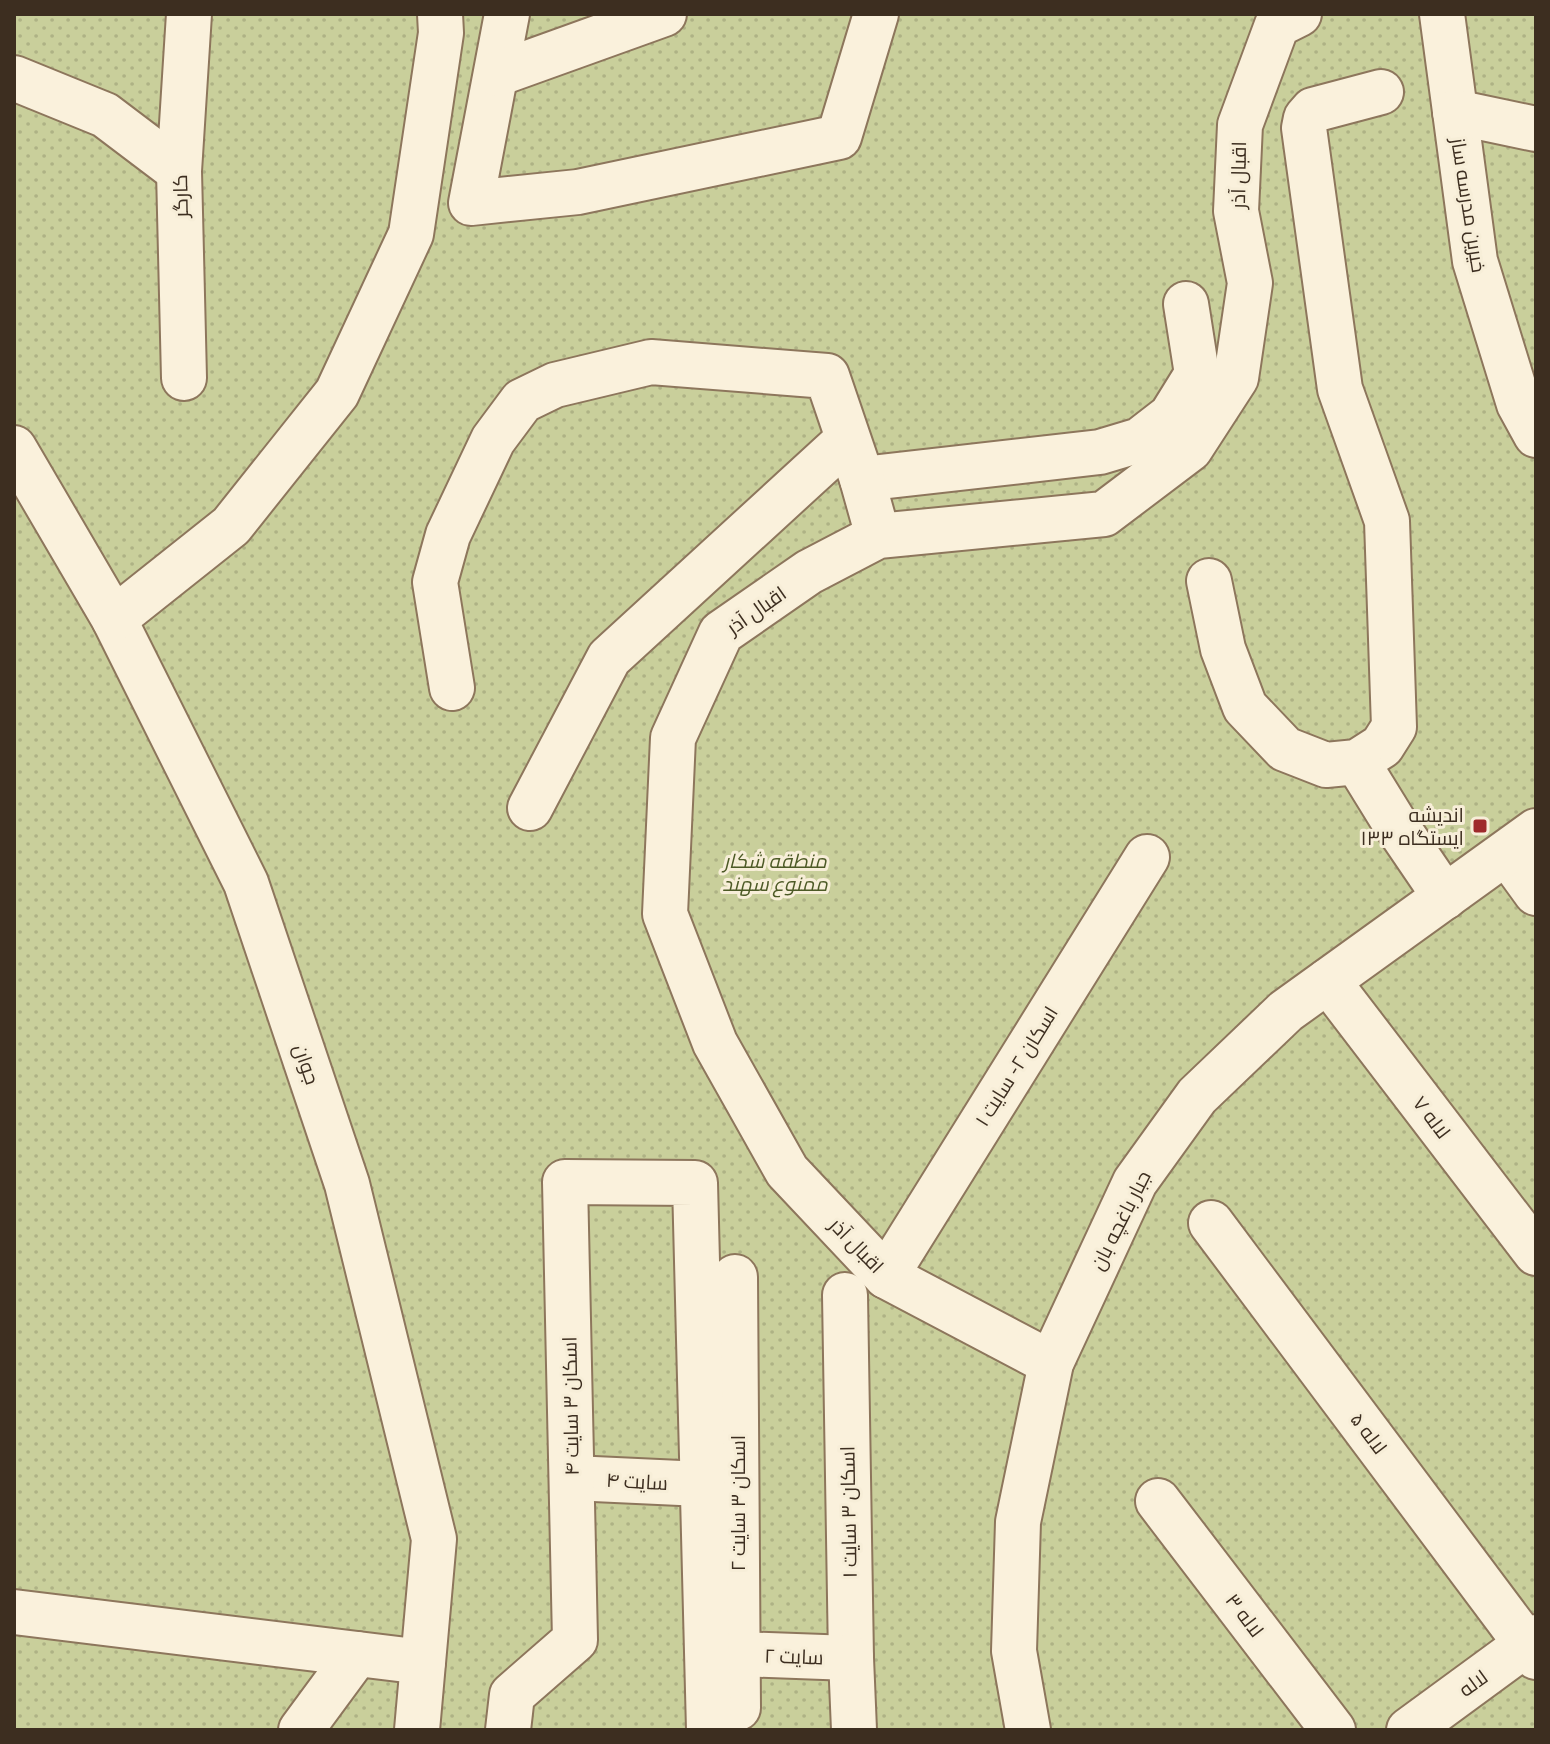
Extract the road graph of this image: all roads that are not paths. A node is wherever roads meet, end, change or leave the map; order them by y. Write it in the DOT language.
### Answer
graph roads {
  1 [pos="189,14"];
  2 [pos="440,14"];
  3 [pos="507,14"];
  4 [pos="664,14"];
  5 [pos="876,14"];
  6 [pos="1299,14"];
  7 [pos="1442,14"];
  8 [pos="497,74"];
  9 [pos="14,78"];
  10 [pos="1381,92"];
  11 [pos="1455,112"];
  12 [pos="1536,129"];
  13 [pos="179,171"];
  14 [pos="1186,304"];
  15 [pos="184,378"];
  16 [pos="1530,414"];
  17 [pos="14,448"];
  18 [pos="855,459"];
  19 [pos="878,536"];
  20 [pos="1209,581"];
  21 [pos="114,619"];
  22 [pos="452,688"];
  23 [pos="1357,762"];
  24 [pos="530,808"];
  25 [pos="1522,842"];
  26 [pos="1147,857"];
  27 [pos="1536,893"];
  28 [pos="1445,897"];
  29 [pos="1328,981"];
  30 [pos="1211,1223"];
  31 [pos="1536,1253"];
  32 [pos="886,1276"];
  33 [pos="735,1277"];
  34 [pos="845,1295"];
  35 [pos="1051,1363"];
  36 [pos="572,1478"];
  37 [pos="702,1484"];
  38 [pos="1158,1501"];
  39 [pos="14,1612"];
  40 [pos="1533,1646"];
  41 [pos="357,1654"];
  42 [pos="738,1654"];
  43 [pos="851,1658"];
  44 [pos="423,1662"];
  45 [pos="301,1730"];
  46 [pos="417,1730"];
  47 [pos="508,1730"];
  48 [pos="709,1730"];
  49 [pos="738,1730"];
  50 [pos="854,1730"];
  51 [pos="1028,1730"];
  52 [pos="1333,1730"];
  53 [pos="1409,1730"];
  1 -- 13 [label="street, کارگر"];
  2 -- 21 [label="street"];
  3 -- 8 [label="street"];
  4 -- 8 [label="street"];
  5 -- 8 [label="street"];
  6 -- 19 [label="street, اقبال آذر"];
  7 -- 11 [label="street, خیرین مدرسه ساز"];
  9 -- 13 [label="street"];
  10 -- 23 [label="street"];
  11 -- 12 [label="street"];
  11 -- 16 [label="street, خیرین مدرسه ساز"];
  13 -- 15 [label="street, کارگر"];
  14 -- 18 [label="street"];
  17 -- 21 [label="street, جوان"];
  18 -- 19 [label="street"];
  18 -- 22 [label="street"];
  18 -- 24 [label="street"];
  19 -- 32 [label="street, اقبال آذر"];
  20 -- 23 [label="street"];
  21 -- 44 [label="street, جوان"];
  23 -- 28 [label="street"];
  25 -- 27 [label="street"];
  25 -- 28 [label="street, جبار باغچه بان"];
  26 -- 32 [label="street, اسکان ۲- سایت ۱"];
  28 -- 29 [label="street, جبار باغچه بان"];
  29 -- 31 [label="street, لاله ۷"];
  29 -- 35 [label="street, جبار باغچه بان"];
  30 -- 40 [label="street, لاله ۵"];
  32 -- 35 [label="street, اقبال آذر"];
  33 -- 42 [label="street, اسکان ۳ سایت ۲"];
  34 -- 43 [label="street, اسکان ۳ سایت ۱"];
  35 -- 51 [label="street, جبار باغچه بان"];
  36 -- 37 [label="street, سایت ۴"];
  36 -- 37 [label="street, اسکان ۳ سایت ۴"];
  36 -- 47 [label="street, اسکان ۳ سایت ۴"];
  37 -- 48 [label="street"];
  38 -- 52 [label="street, لاله ۳"];
  39 -- 41 [label="street"];
  40 -- 53 [label="street, لاله"];
  41 -- 44 [label="street"];
  41 -- 45 [label="street"];
  42 -- 43 [label="street, سایت ۲"];
  42 -- 49 [label="street, اسکان ۳ سایت ۲"];
  43 -- 50 [label="street, اسکان ۳ سایت ۱"];
  44 -- 46 [label="street, جوان"];
}
